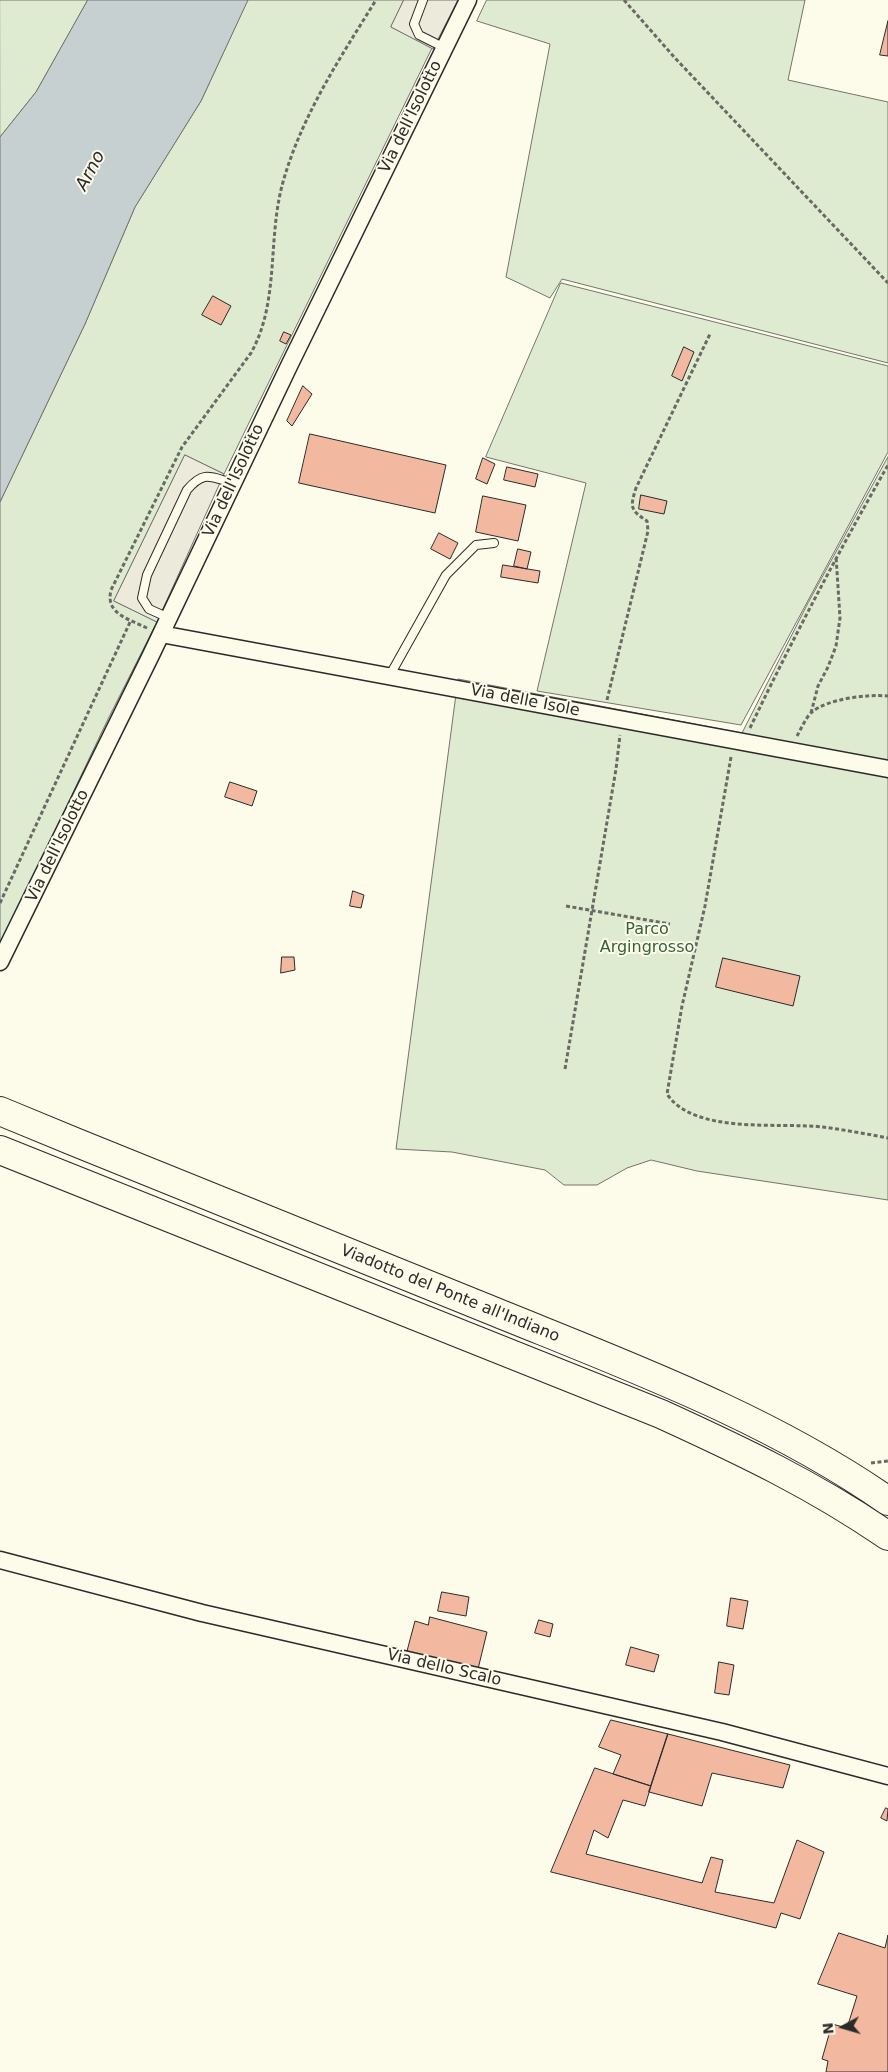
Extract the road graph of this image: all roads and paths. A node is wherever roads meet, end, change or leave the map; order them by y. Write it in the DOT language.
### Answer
graph roads {
  1 [pos="376,0"];
  2 [pos="423,0"];
  3 [pos="468,0"];
  4 [pos="624,0"];
  5 [pos="445,48"];
  6 [pos="888,283"];
  7 [pos="710,334"];
  8 [pos="888,465"];
  9 [pos="233,483"];
  10 [pos="494,543"];
  11 [pos="836,556"];
  12 [pos="169,618"];
  13 [pos="131,620"];
  14 [pos="161,634"];
  15 [pos="390,675"];
  16 [pos="888,696"];
  17 [pos="811,712"];
  18 [pos="603,715"];
  19 [pos="621,719"];
  20 [pos="738,741"];
  21 [pos="789,751"];
  22 [pos="888,769"];
  23 [pos="0,903"];
  24 [pos="566,906"];
  25 [pos="592,911"];
  26 [pos="670,924"];
  27 [pos="0,962"];
  28 [pos="565,1069"];
  29 [pos="0,1111"];
  30 [pos="888,1138"];
  31 [pos="0,1150"];
  32 [pos="888,1461"];
  33 [pos="869,1463"];
  34 [pos="888,1502"];
  35 [pos="880,1530"];
  36 [pos="0,1560"];
  37 [pos="888,1776"];
  1 -- 13 [label="path"];
  2 -- 5 [label="lane"];
  3 -- 5 [label="street, Via dell'Isolotto"];
  4 -- 6 [label="path"];
  5 -- 9 [label="street, Via dell'Isolotto"];
  7 -- 18 [label="path"];
  8 -- 11 [label="path"];
  9 -- 12 [label="street, Via dell'Isolotto"];
  9 -- 12 [label="lane"];
  10 -- 15 [label="lane"];
  11 -- 17 [label="path"];
  11 -- 20 [label="path"];
  12 -- 14 [label="street, Via dell'Isolotto"];
  13 -- 14 [label="path"];
  13 -- 23 [label="path"];
  14 -- 15 [label="street, Via delle Isole"];
  14 -- 27 [label="street, Via dell'Isolotto"];
  15 -- 18 [label="street, Via delle Isole"];
  16 -- 17 [label="path"];
  17 -- 21 [label="path"];
  18 -- 19 [label="street, Via delle Isole"];
  19 -- 20 [label="street, Via delle Isole"];
  19 -- 25 [label="path"];
  20 -- 21 [label="street, Via delle Isole"];
  20 -- 30 [label="path"];
  21 -- 22 [label="street, Via delle Isole"];
  24 -- 25 [label="path"];
  25 -- 26 [label="path"];
  25 -- 28 [label="path"];
  29 -- 34 [label="highway, Viadotto del Ponte all'Indiano"];
  31 -- 35 [label="highway, Viadotto del Ponte all'Indiano"];
  32 -- 33 [label="path"];
  36 -- 37 [label="street, Via dello Scalo"];
}
